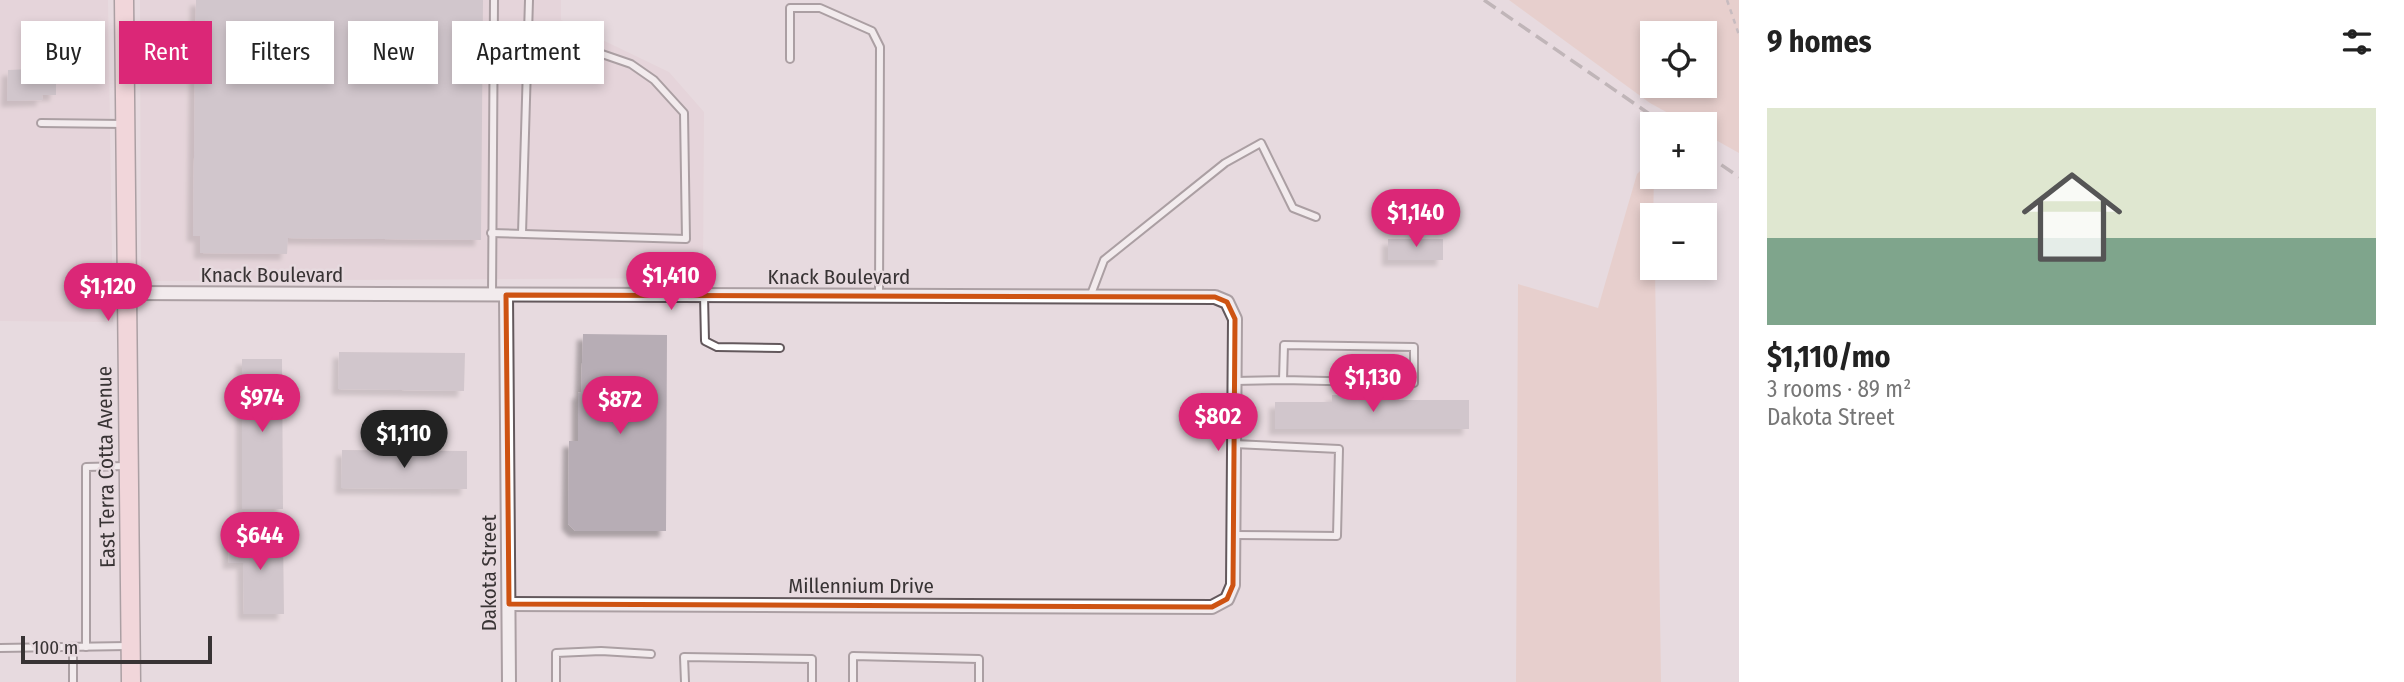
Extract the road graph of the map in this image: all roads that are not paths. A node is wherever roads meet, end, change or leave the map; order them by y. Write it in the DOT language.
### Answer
graph roads {
  1 [pos="124,0"];
  2 [pos="494,0"];
  3 [pos="529,0"];
  4 [pos="494,21"];
  5 [pos="528,21"];
  6 [pos="604,55"];
  7 [pos="790,59"];
  8 [pos="493,84"];
  9 [pos="526,84"];
  10 [pos="41,123"];
  11 [pos="125,124"];
  12 [pos="1316,217"];
  13 [pos="491,233"];
  14 [pos="522,233"];
  15 [pos="127,293"];
  16 [pos="492,295"];
  17 [pos="506,295"];
  18 [pos="704,295"];
  19 [pos="879,296"];
  20 [pos="1090,296"];
  21 [pos="780,348"];
  22 [pos="1283,380"];
  23 [pos="1235,382"];
  24 [pos="1234,444"];
  25 [pos="128,466"];
  26 [pos="1234,535"];
  27 [pos="509,604"];
  28 [pos="130,646"];
  29 [pos="73,647"];
  30 [pos="86,647"];
  31 [pos="0,648"];
  32 [pos="651,654"];
  33 [pos="73,682"];
  34 [pos="131,682"];
  35 [pos="509,682"];
  36 [pos="556,682"];
  37 [pos="685,682"];
  38 [pos="812,682"];
  39 [pos="853,682"];
  40 [pos="979,682"];
  1 -- 11 [label="main road, East Terra Cotta Avenue"];
  2 -- 4 [label="lane"];
  3 -- 5 [label="lane"];
  6 -- 14 [label="lane"];
  7 -- 19 [label="lane"];
  8 -- 13 [label="lane"];
  9 -- 14 [label="lane"];
  10 -- 11 [label="lane"];
  11 -- 15 [label="main road, East Terra Cotta Avenue"];
  12 -- 20 [label="lane"];
  13 -- 14 [label="lane"];
  13 -- 16 [label="lane"];
  15 -- 16 [label="street, Knack Boulevard"];
  15 -- 25 [label="main road, East Terra Cotta Avenue"];
  16 -- 17 [label="street, Knack Boulevard"];
  17 -- 18 [label="street, Knack Boulevard"];
  17 -- 27 [label="street, Dakota Street"];
  18 -- 19 [label="street, Knack Boulevard"];
  18 -- 21 [label="lane"];
  19 -- 20 [label="street, Knack Boulevard"];
  20 -- 23 [label="street, Knack Boulevard"];
  22 -- 22 [label="lane"];
  22 -- 23 [label="lane"];
  23 -- 24 [label="street"];
  24 -- 26 [label="street"];
  24 -- 26 [label="lane"];
  25 -- 28 [label="main road, East Terra Cotta Avenue"];
  25 -- 30 [label="lane"];
  26 -- 27 [label="street, Millennium Drive"];
  27 -- 35 [label="street, Dakota Street"];
  28 -- 30 [label="lane"];
  28 -- 34 [label="main road, East Terra Cotta Avenue"];
  29 -- 30 [label="lane"];
  29 -- 31 [label="lane"];
  29 -- 33 [label="lane"];
  32 -- 36 [label="lane"];
  37 -- 38 [label="lane"];
  39 -- 40 [label="lane"];
}
